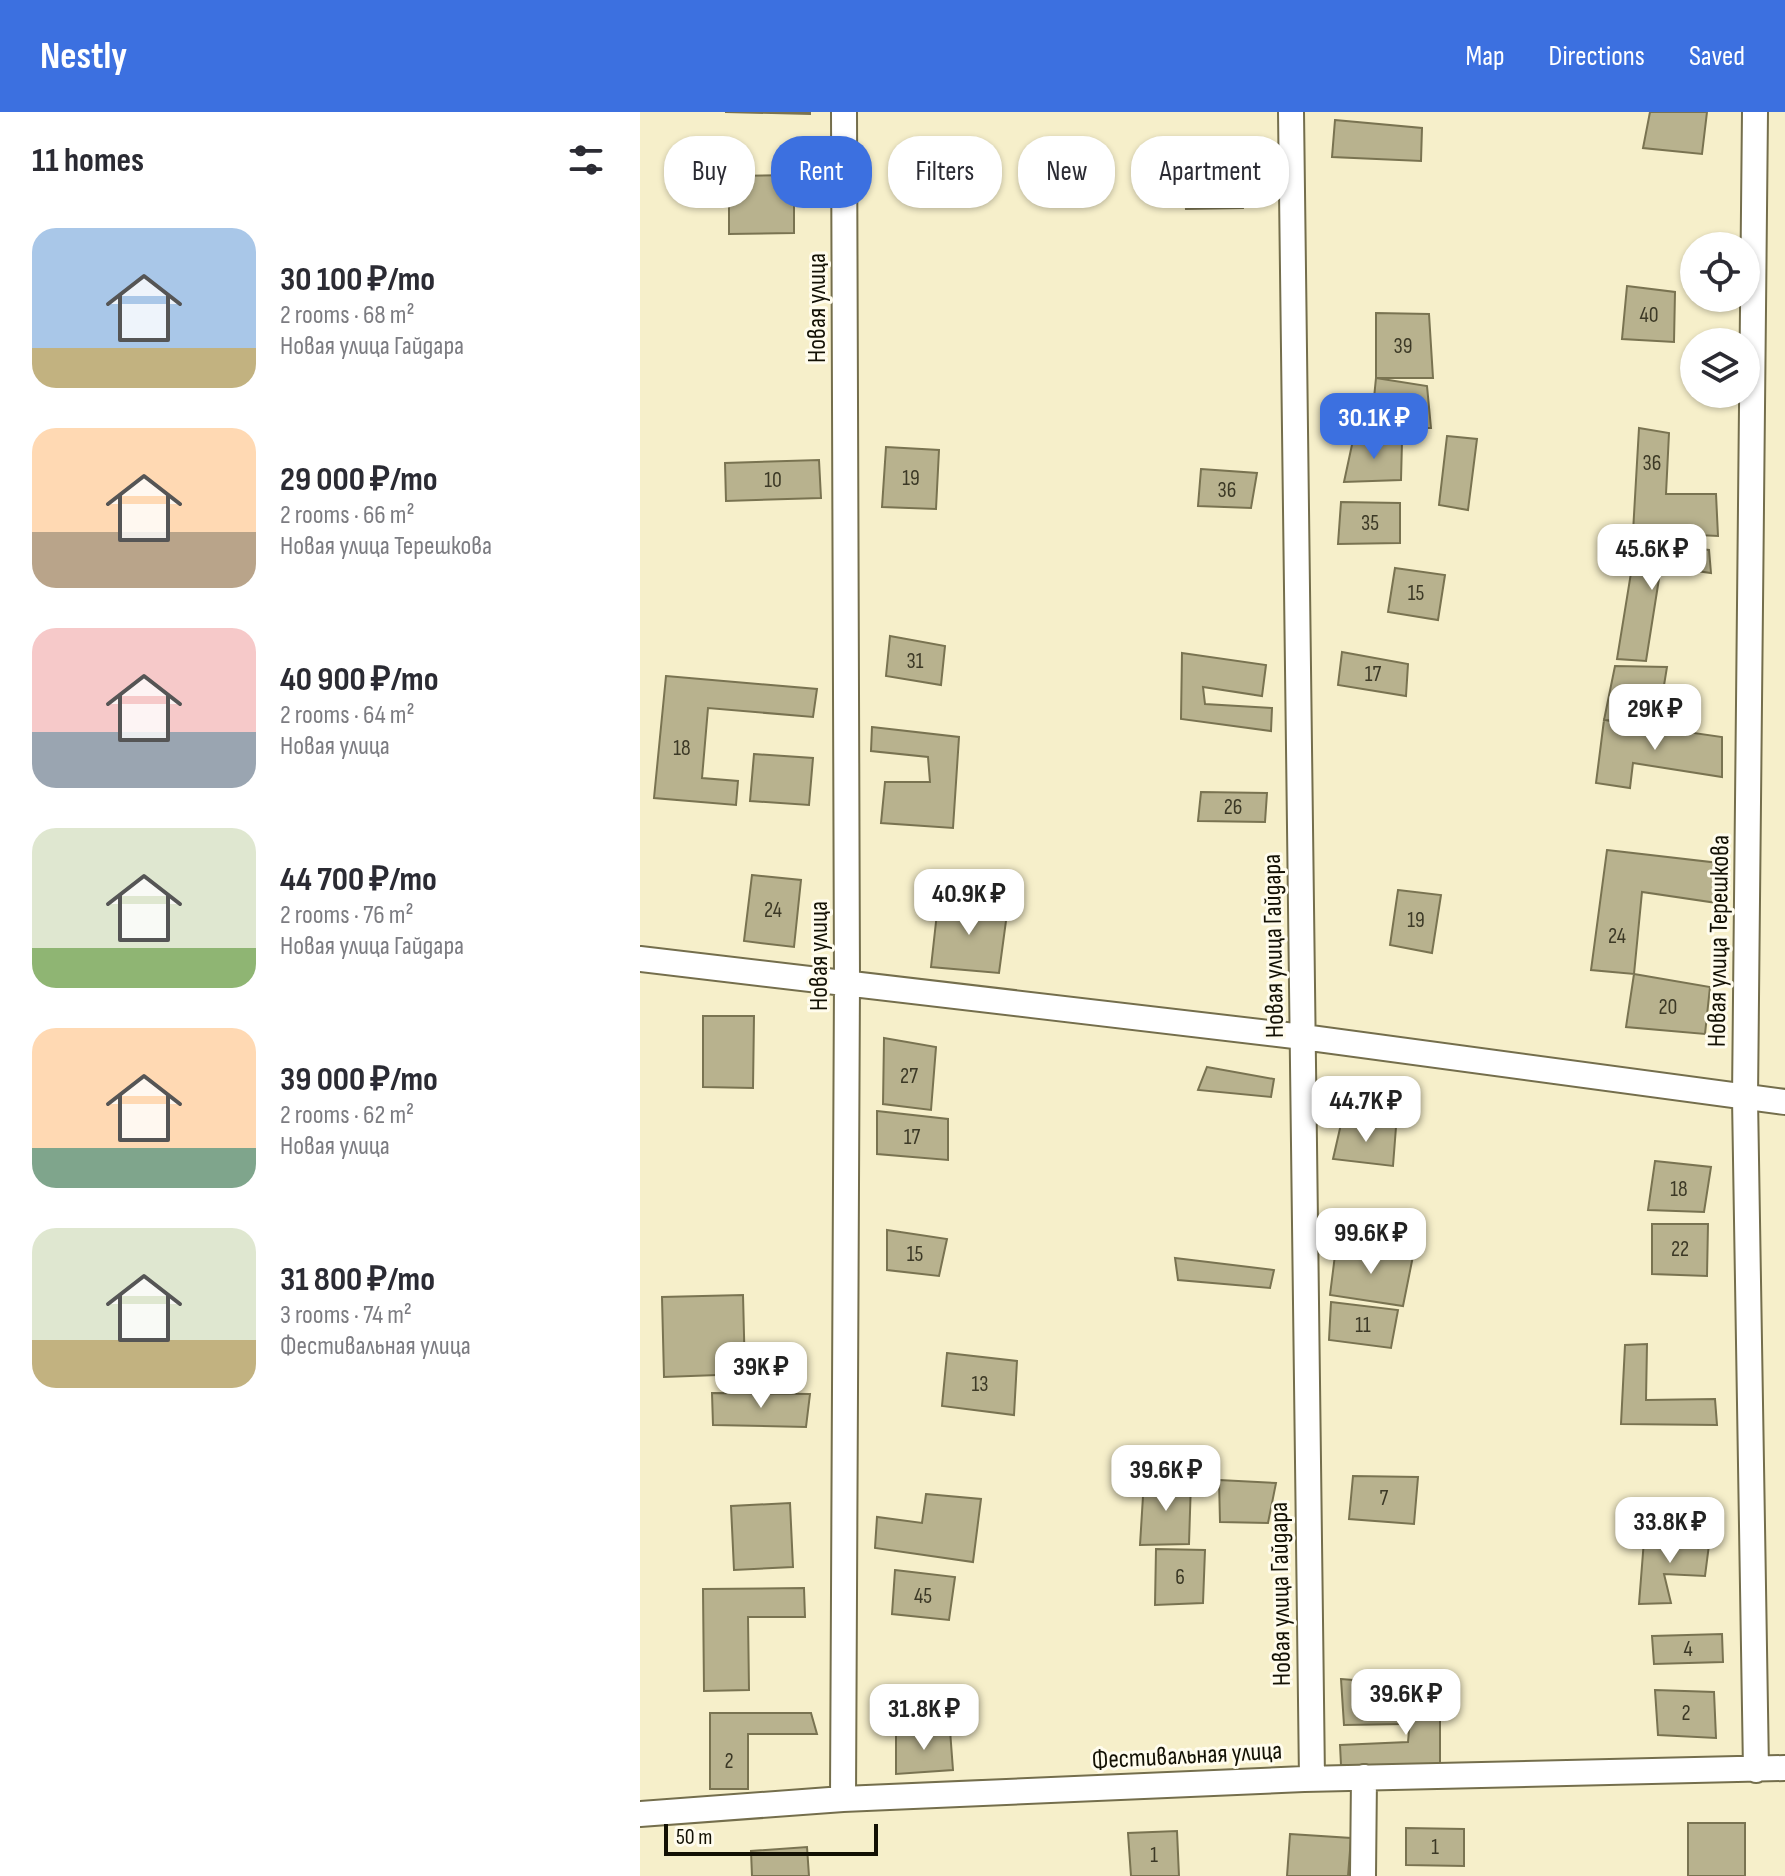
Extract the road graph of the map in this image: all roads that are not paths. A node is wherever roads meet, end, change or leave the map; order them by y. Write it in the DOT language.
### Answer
graph roads {
  1 [pos="844,112"];
  2 [pos="1291,112"];
  3 [pos="1755,112"];
  4 [pos="640,959"];
  5 [pos="847,981"];
  6 [pos="1303,1037"];
  7 [pos="1745,1098"];
  8 [pos="1785,1102"];
  9 [pos="1785,1768"];
  10 [pos="1756,1770"];
  11 [pos="1364,1777"];
  12 [pos="1312,1779"];
  13 [pos="843,1799"];
  14 [pos="640,1814"];
  15 [pos="1363,1876"];
  1 -- 5 [label="street, Новая улица"];
  2 -- 6 [label="street, Новая улица Гайдара"];
  3 -- 7 [label="street, Новая улица Терешкова"];
  4 -- 5 [label="street"];
  5 -- 6 [label="street"];
  5 -- 13 [label="street, Новая улица"];
  6 -- 7 [label="street"];
  6 -- 12 [label="street, Новая улица Гайдара"];
  7 -- 8 [label="street"];
  7 -- 10 [label="street, Новая улица Терешкова"];
  9 -- 10 [label="street, Фестивальная улица"];
  10 -- 11 [label="street, Фестивальная улица"];
  11 -- 12 [label="street, Фестивальная улица"];
  11 -- 15 [label="street"];
  12 -- 13 [label="street, Фестивальная улица"];
  13 -- 14 [label="street, Фестивальная улица"];
}
